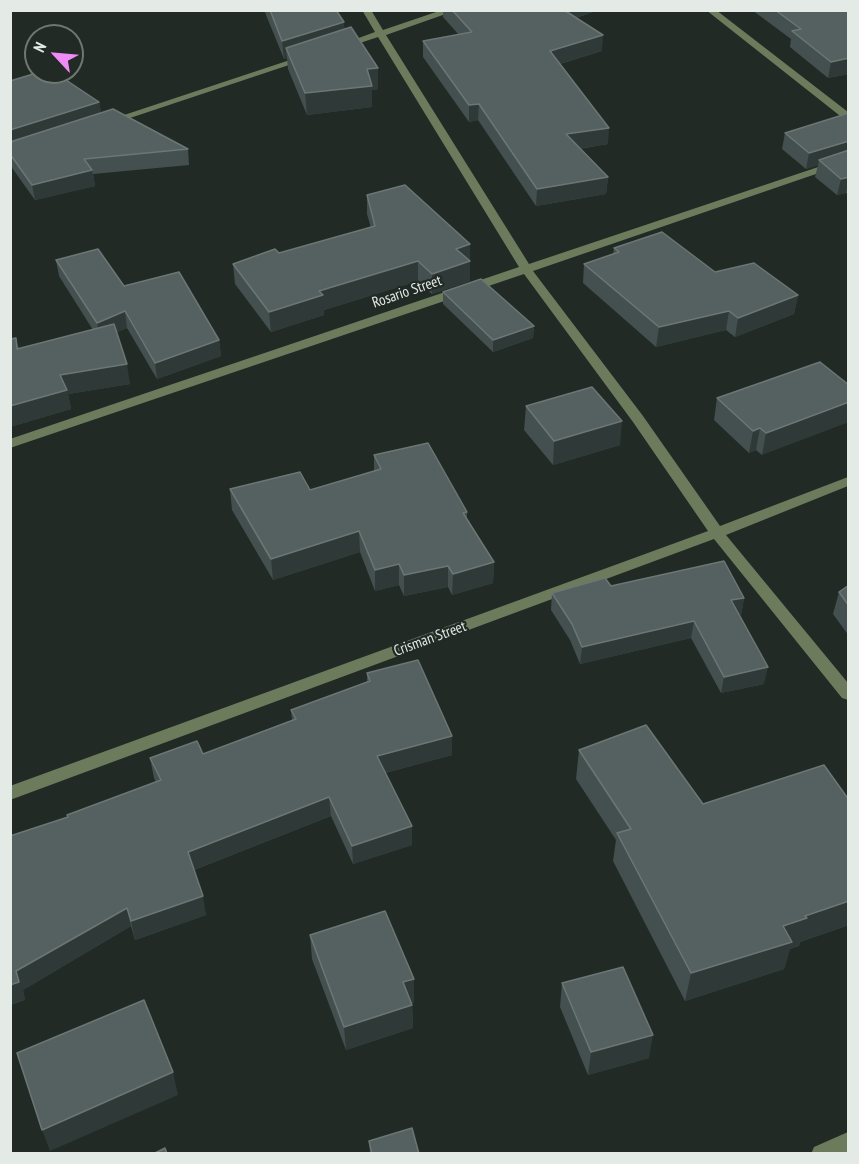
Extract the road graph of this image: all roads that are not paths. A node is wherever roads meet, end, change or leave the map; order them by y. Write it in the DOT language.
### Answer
graph roads {
  1 [pos="366,10"];
  2 [pos="453,10"];
  3 [pos="710,10"];
  4 [pos="379,34"];
  5 [pos="335,48"];
  6 [pos="312,56"];
  7 [pos="849,117"];
  8 [pos="100,124"];
  9 [pos="849,160"];
  10 [pos="525,269"];
  11 [pos="10,444"];
  12 [pos="849,481"];
  13 [pos="717,533"];
  14 [pos="849,694"];
  15 [pos="10,793"];
  16 [pos="849,1142"];
  17 [pos="821,1154"];
  1 -- 4 [label="street"];
  2 -- 4 [label="street"];
  3 -- 7 [label="street"];
  4 -- 5 [label="street"];
  4 -- 10 [label="street"];
  6 -- 8 [label="street"];
  9 -- 10 [label="street, Rosario Street"];
  10 -- 11 [label="street, Rosario Street"];
  10 -- 13 [label="street"];
  12 -- 13 [label="street, Crisman Street"];
  13 -- 14 [label="street"];
  13 -- 15 [label="street, Crisman Street"];
  16 -- 17 [label="street"];
}
